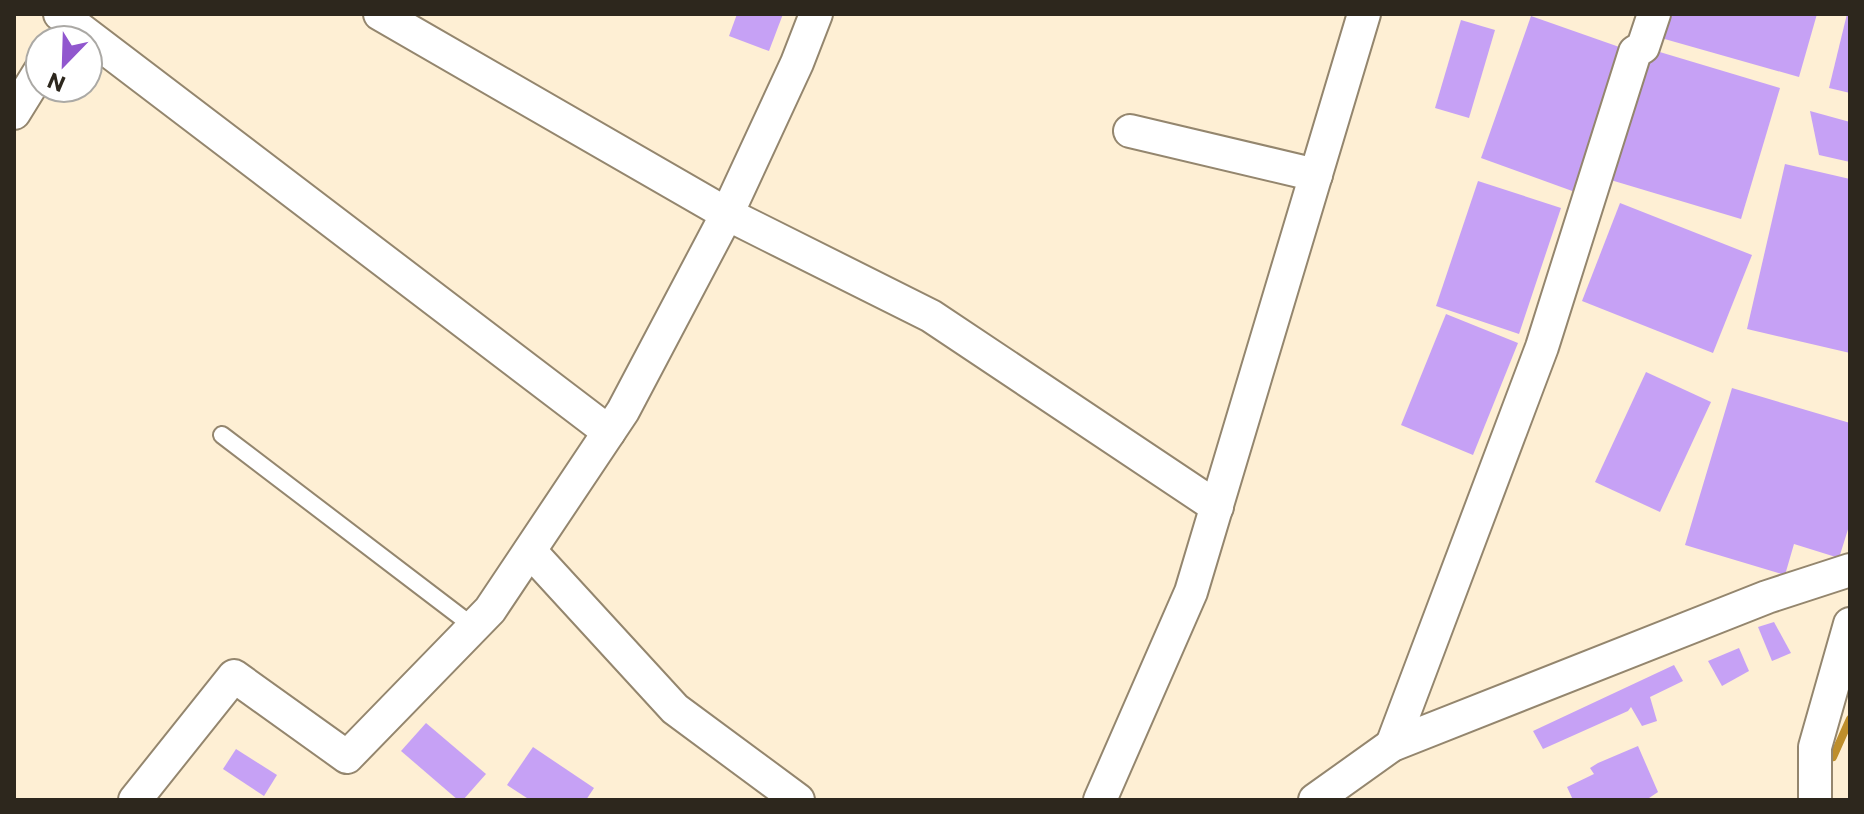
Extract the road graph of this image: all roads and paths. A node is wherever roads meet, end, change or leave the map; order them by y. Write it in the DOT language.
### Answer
graph roads {
  1 [pos="380,14"];
  2 [pos="816,14"];
  3 [pos="1364,14"];
  4 [pos="1654,14"];
  5 [pos="104,56"];
  6 [pos="1130,131"];
  7 [pos="1316,175"];
  8 [pos="727,214"];
  9 [pos="609,432"];
  10 [pos="222,435"];
  11 [pos="1217,507"];
  12 [pos="530,551"];
  13 [pos="1850,570"];
  14 [pos="1850,624"];
  15 [pos="474,627"];
  16 [pos="1392,745"];
  17 [pos="135,800"];
  18 [pos="798,800"];
  19 [pos="1100,800"];
  20 [pos="1315,800"];
  21 [pos="1815,800"];
  1 -- 8 [label="street"];
  2 -- 8 [label="street"];
  3 -- 7 [label="street"];
  4 -- 16 [label="street"];
  5 -- 9 [label="street"];
  6 -- 7 [label="street"];
  7 -- 11 [label="street"];
  8 -- 9 [label="street"];
  8 -- 11 [label="street"];
  9 -- 12 [label="street"];
  10 -- 15 [label="lane"];
  11 -- 19 [label="street"];
  12 -- 15 [label="street"];
  12 -- 18 [label="street"];
  13 -- 16 [label="street"];
  14 -- 21 [label="street"];
  15 -- 17 [label="street"];
  16 -- 20 [label="street"];
}
